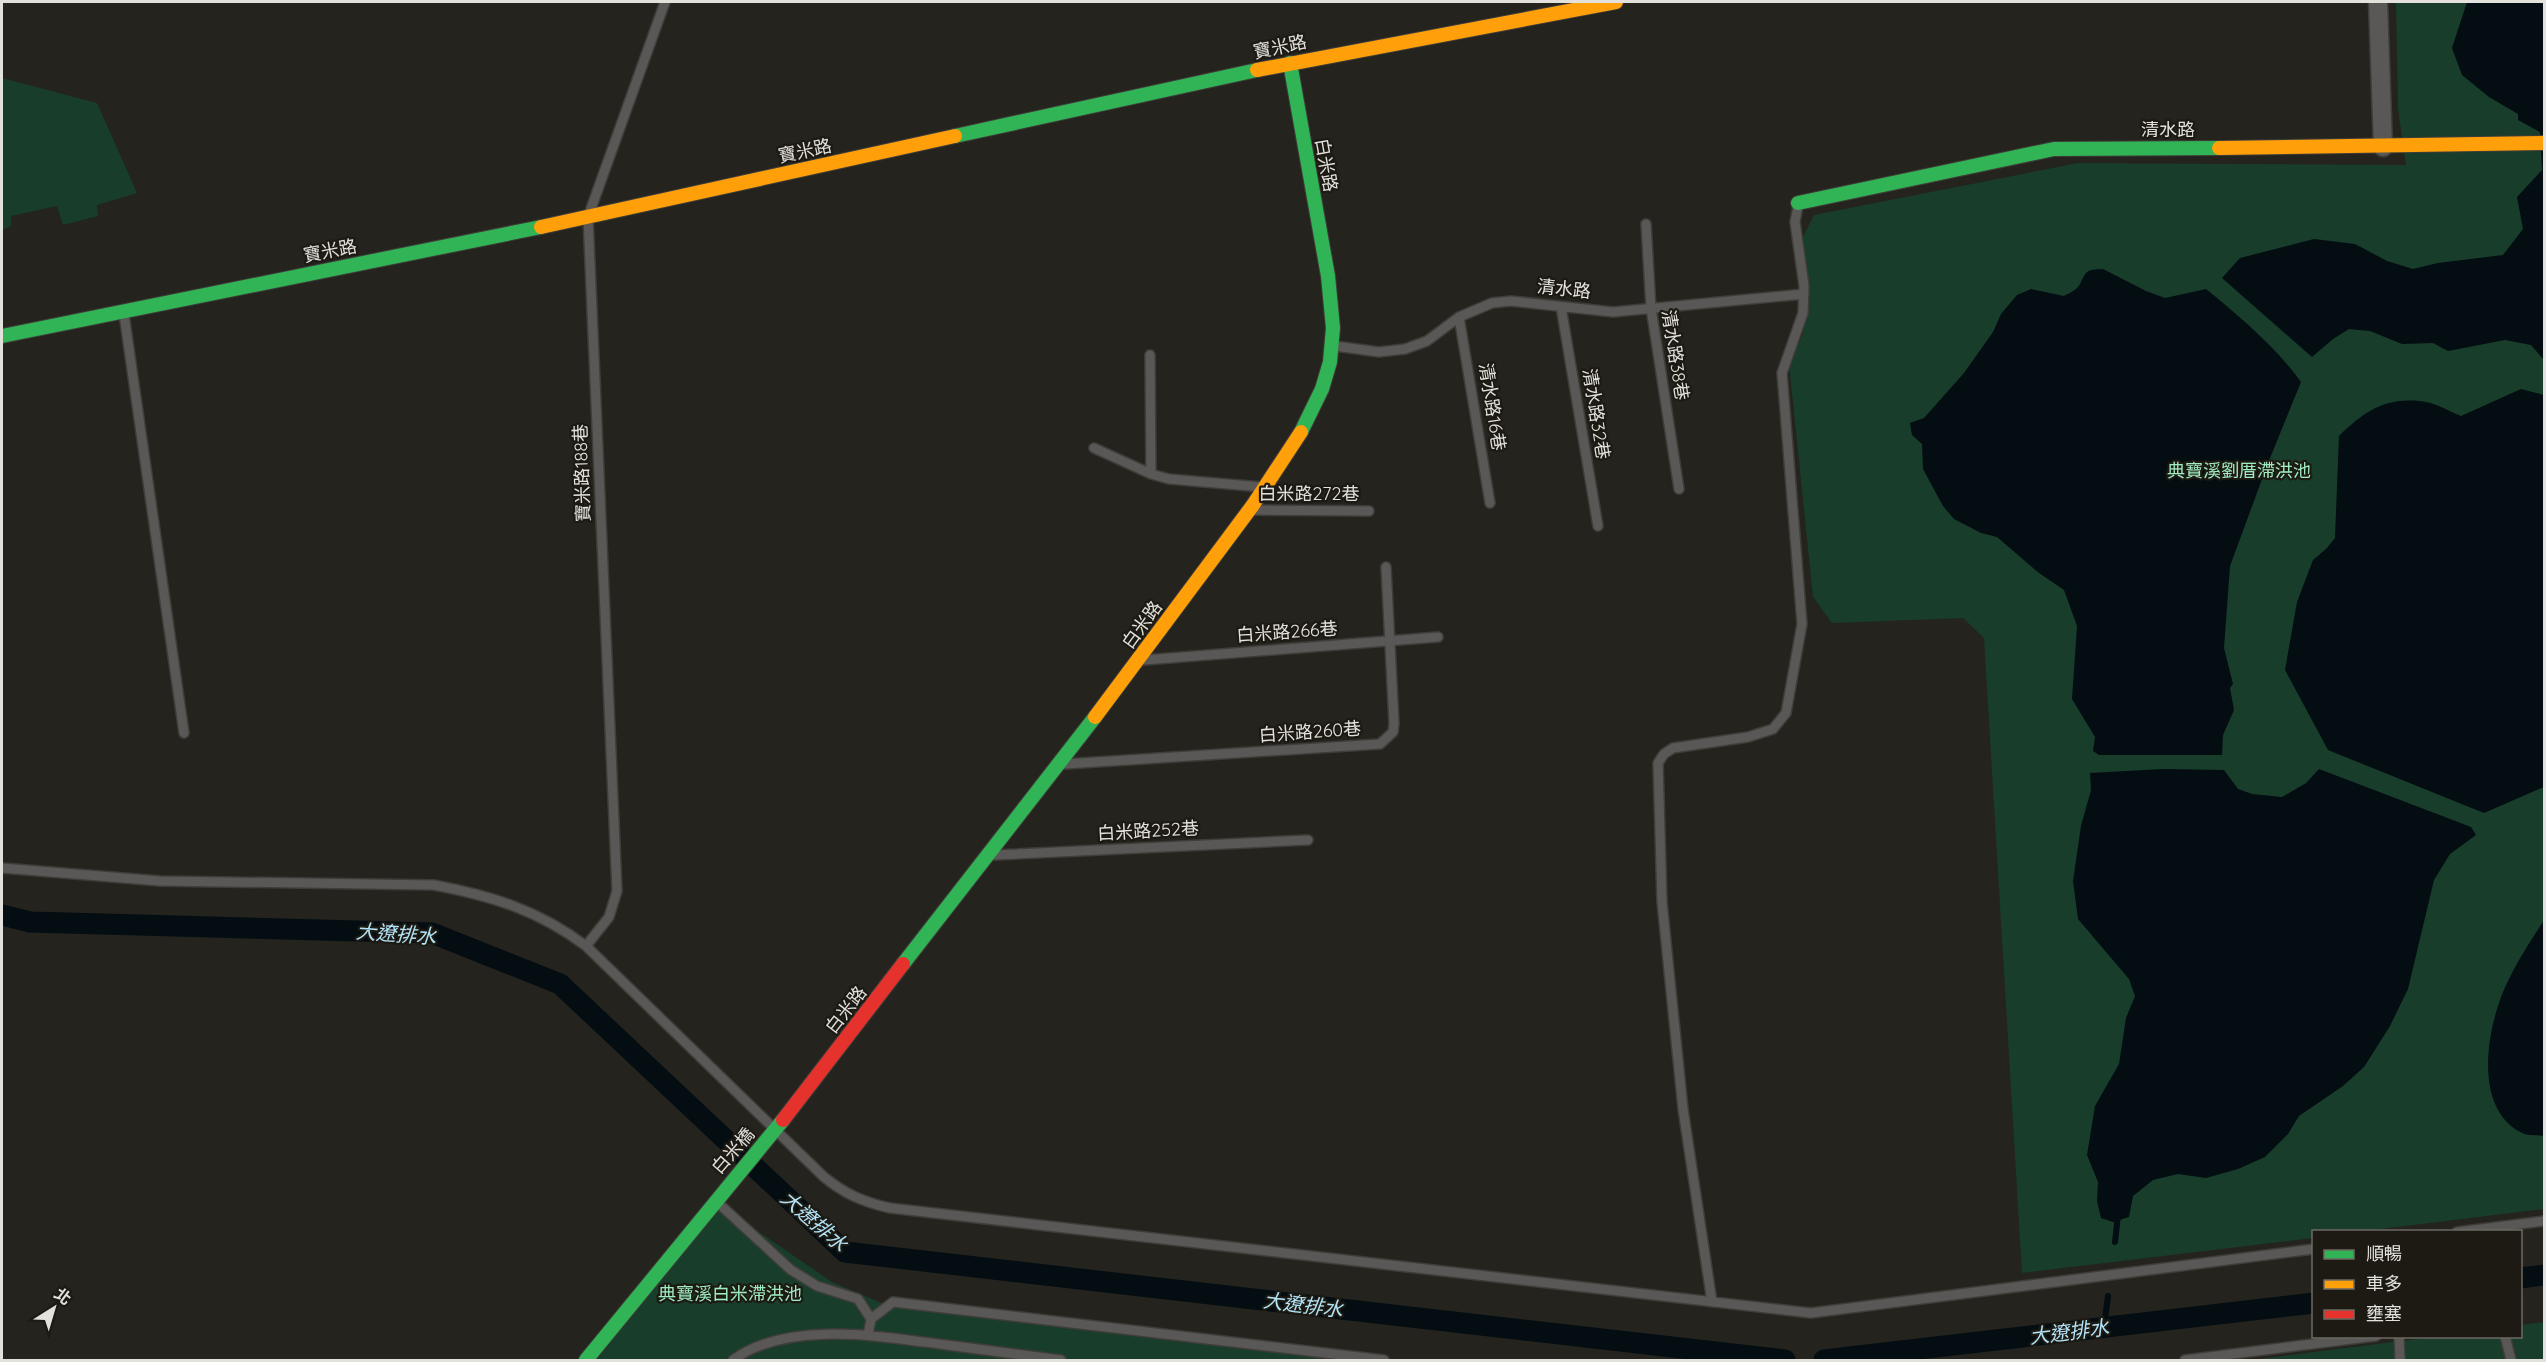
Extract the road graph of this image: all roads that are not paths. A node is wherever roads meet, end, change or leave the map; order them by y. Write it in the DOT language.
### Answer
graph roads {
  1 [pos="665,2"];
  2 [pos="1616,2"];
  3 [pos="2378,2"];
  4 [pos="1290,63"];
  5 [pos="2540,143"];
  6 [pos="2383,147"];
  7 [pos="1798,203"];
  8 [pos="588,217"];
  9 [pos="1646,224"];
  10 [pos="1804,294"];
  11 [pos="1561,307"];
  12 [pos="1651,308"];
  13 [pos="123,311"];
  14 [pos="1460,317"];
  15 [pos="2,336"];
  16 [pos="1333,346"];
  17 [pos="1150,355"];
  18 [pos="1094,448"];
  19 [pos="1151,474"];
  20 [pos="1265,488"];
  21 [pos="1679,489"];
  22 [pos="1490,503"];
  23 [pos="1248,510"];
  24 [pos="1369,511"];
  25 [pos="1598,526"];
  26 [pos="1386,567"];
  27 [pos="1438,637"];
  28 [pos="1389,641"];
  29 [pos="1139,660"];
  30 [pos="184,733"];
  31 [pos="1060,765"];
  32 [pos="1308,840"];
  33 [pos="990,855"];
  34 [pos="2,868"];
  35 [pos="586,946"];
  36 [pos="773,1132"];
  37 [pos="718,1196"];
  38 [pos="2544,1221"];
  39 [pos="2473,1230"];
  40 [pos="2312,1249"];
  41 [pos="1712,1302"];
  42 [pos="871,1319"];
  43 [pos="868,1335"];
  44 [pos="2360,1338"];
  45 [pos="2399,1338"];
  46 [pos="2506,1338"];
  47 [pos="586,1360"];
  48 [pos="733,1360"];
  49 [pos="1061,1360"];
  50 [pos="1384,1360"];
  51 [pos="2185,1360"];
  52 [pos="2400,1360"];
  53 [pos="2511,1360"];
  1 -- 8 [label="lane, 寶米路188巷"];
  2 -- 4 [label="street, 寶米路"];
  3 -- 6 [label="street"];
  4 -- 8 [label="street, 寶米路"];
  4 -- 16 [label="street, 白米路"];
  5 -- 6 [label="street, 清水路"];
  6 -- 7 [label="street, 清水路"];
  7 -- 10 [label="lane"];
  8 -- 13 [label="street, 寶米路"];
  8 -- 35 [label="lane, 寶米路188巷"];
  9 -- 12 [label="lane, 清水路38巷"];
  10 -- 12 [label="lane, 清水路"];
  10 -- 41 [label="lane"];
  11 -- 12 [label="lane, 清水路"];
  11 -- 14 [label="lane, 清水路"];
  11 -- 25 [label="lane, 清水路32巷"];
  12 -- 21 [label="lane, 清水路38巷"];
  13 -- 15 [label="street, 寶米路"];
  13 -- 30 [label="lane"];
  14 -- 16 [label="lane, 清水路"];
  14 -- 22 [label="lane, 清水路16巷"];
  16 -- 20 [label="street, 白米路"];
  17 -- 19 [label="lane"];
  18 -- 19 [label="lane"];
  19 -- 20 [label="lane"];
  20 -- 23 [label="street, 白米路"];
  23 -- 24 [label="lane, 白米路272巷"];
  23 -- 29 [label="street, 白米路"];
  26 -- 28 [label="lane, 白米路260巷"];
  27 -- 28 [label="lane, 白米路266巷"];
  28 -- 29 [label="lane, 白米路266巷"];
  28 -- 31 [label="lane, 白米路260巷"];
  29 -- 31 [label="street, 白米路"];
  31 -- 33 [label="street, 白米路"];
  32 -- 33 [label="lane, 白米路252巷"];
  33 -- 36 [label="street, 白米路"];
  34 -- 35 [label="lane"];
  35 -- 36 [label="lane"];
  36 -- 37 [label="street, 白米橋"];
  36 -- 41 [label="lane"];
  37 -- 42 [label="lane"];
  37 -- 47 [label="street"];
  38 -- 39 [label="lane"];
  40 -- 41 [label="lane"];
  42 -- 43 [label="lane"];
  42 -- 50 [label="lane"];
  43 -- 48 [label="lane"];
  43 -- 49 [label="lane"];
  44 -- 51 [label="lane"];
  45 -- 52 [label="lane"];
  46 -- 53 [label="lane"];
}
